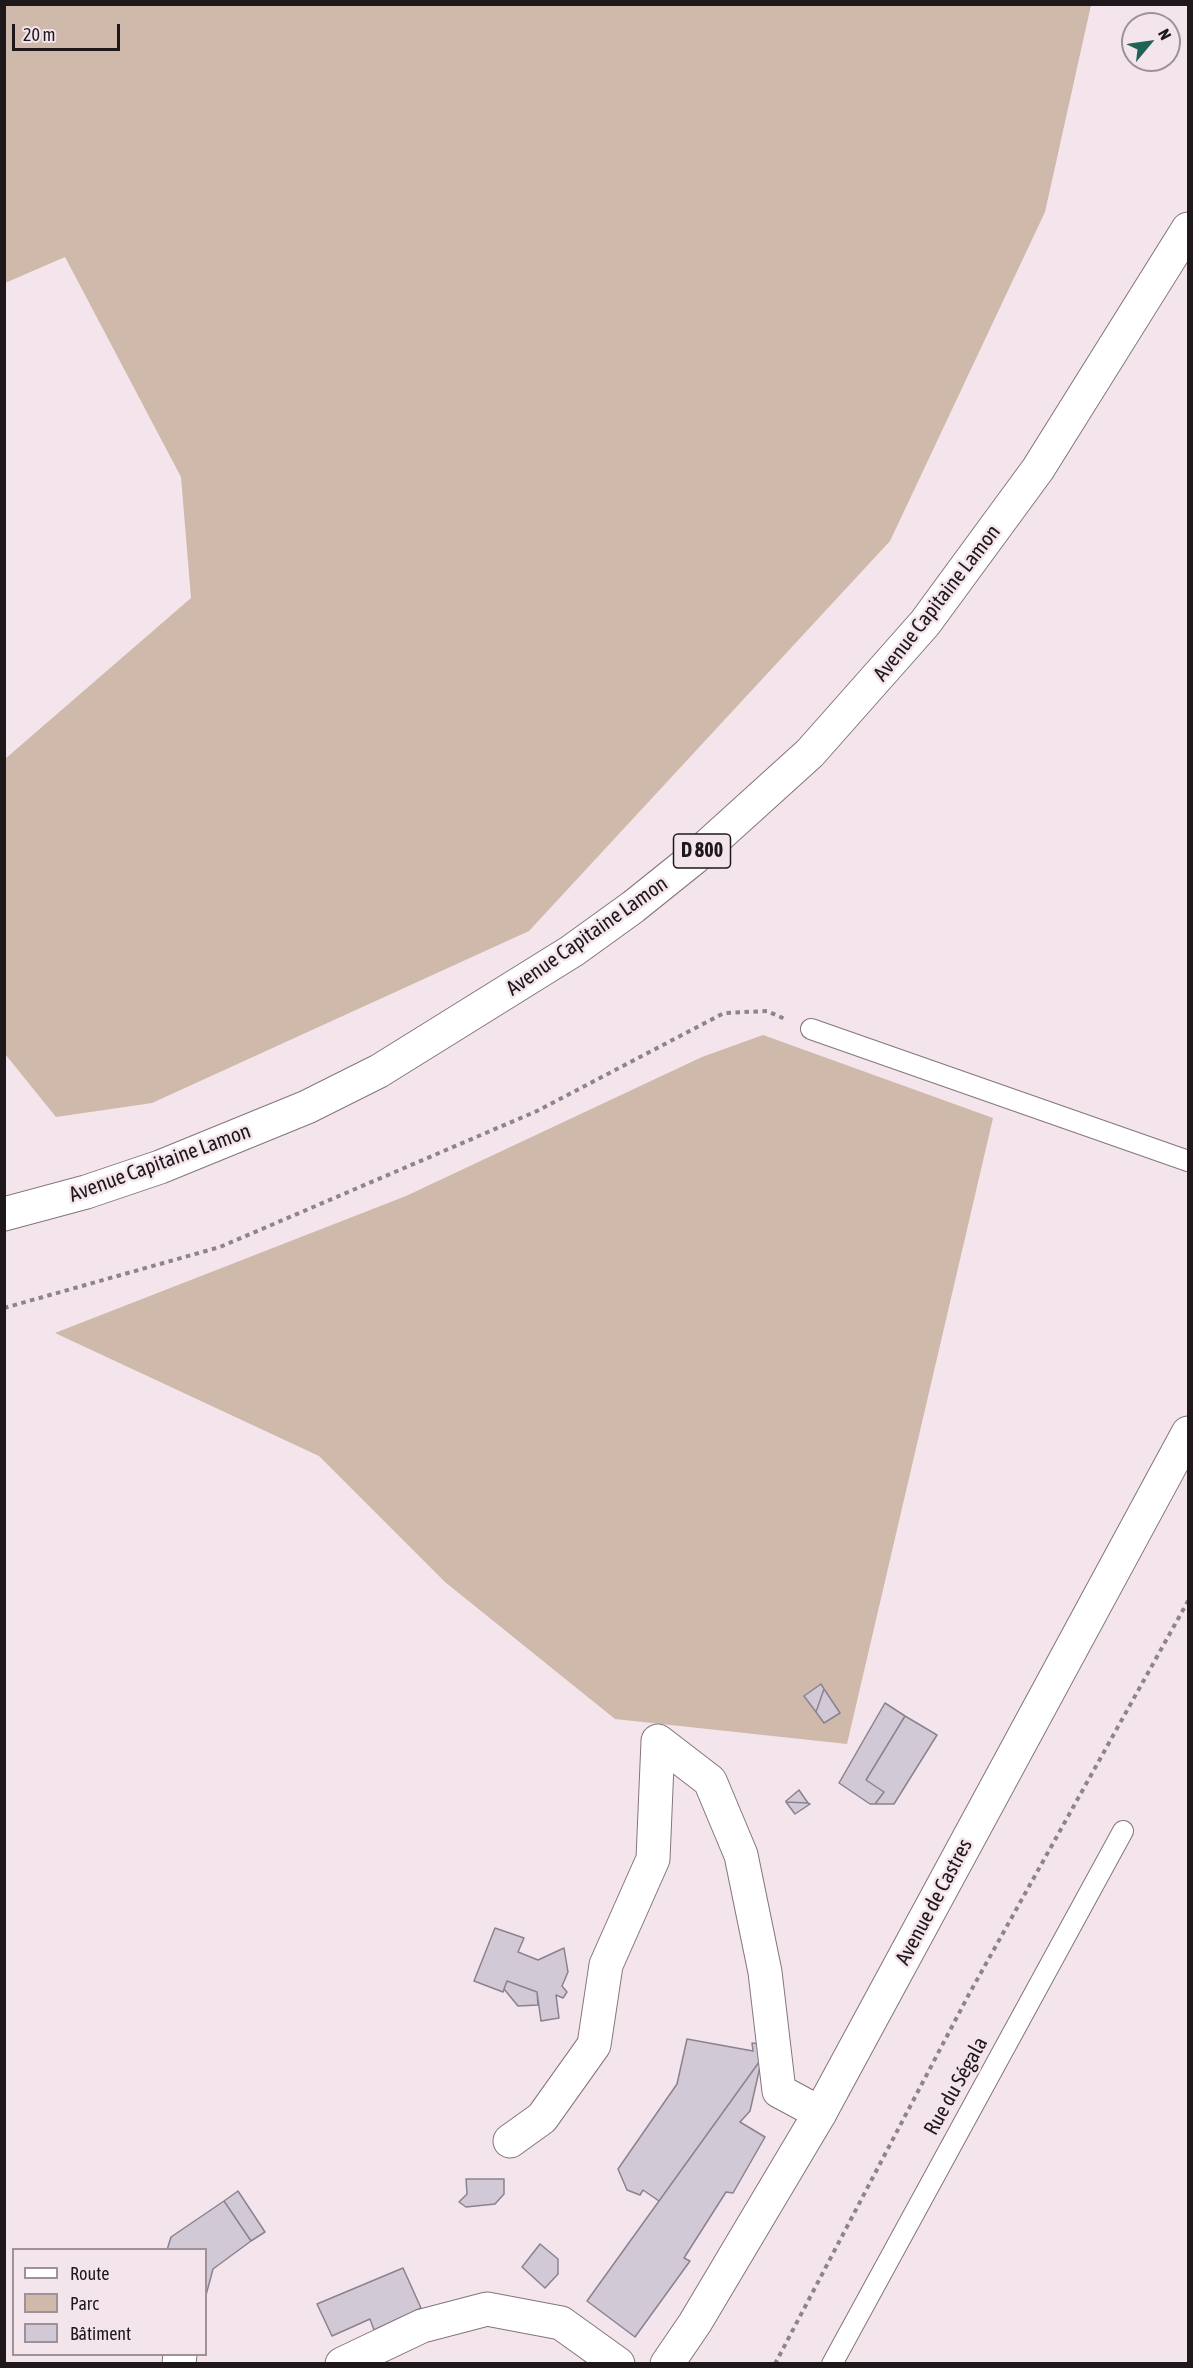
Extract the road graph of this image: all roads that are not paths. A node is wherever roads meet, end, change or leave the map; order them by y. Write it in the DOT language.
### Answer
graph roads {
  1 [pos="1188,229"];
  2 [pos="811,1029"];
  3 [pos="1188,1161"];
  4 [pos="4,1214"];
  5 [pos="1188,1433"];
  6 [pos="1123,1831"];
  7 [pos="820,2113"];
  8 [pos="510,2141"];
  9 [pos="342,2364"];
  10 [pos="618,2364"];
  11 [pos="667,2364"];
  12 [pos="832,2364"];
  1 -- 4 [label="main road, Avenue Capitaine Lamon / D 800"];
  2 -- 3 [label="lane"];
  5 -- 7 [label="main road, Avenue de Castres"];
  6 -- 12 [label="lane, Rue du Ségala"];
  7 -- 8 [label="main road"];
  7 -- 11 [label="main road, Avenue de Castres"];
  9 -- 10 [label="main road"];
}
